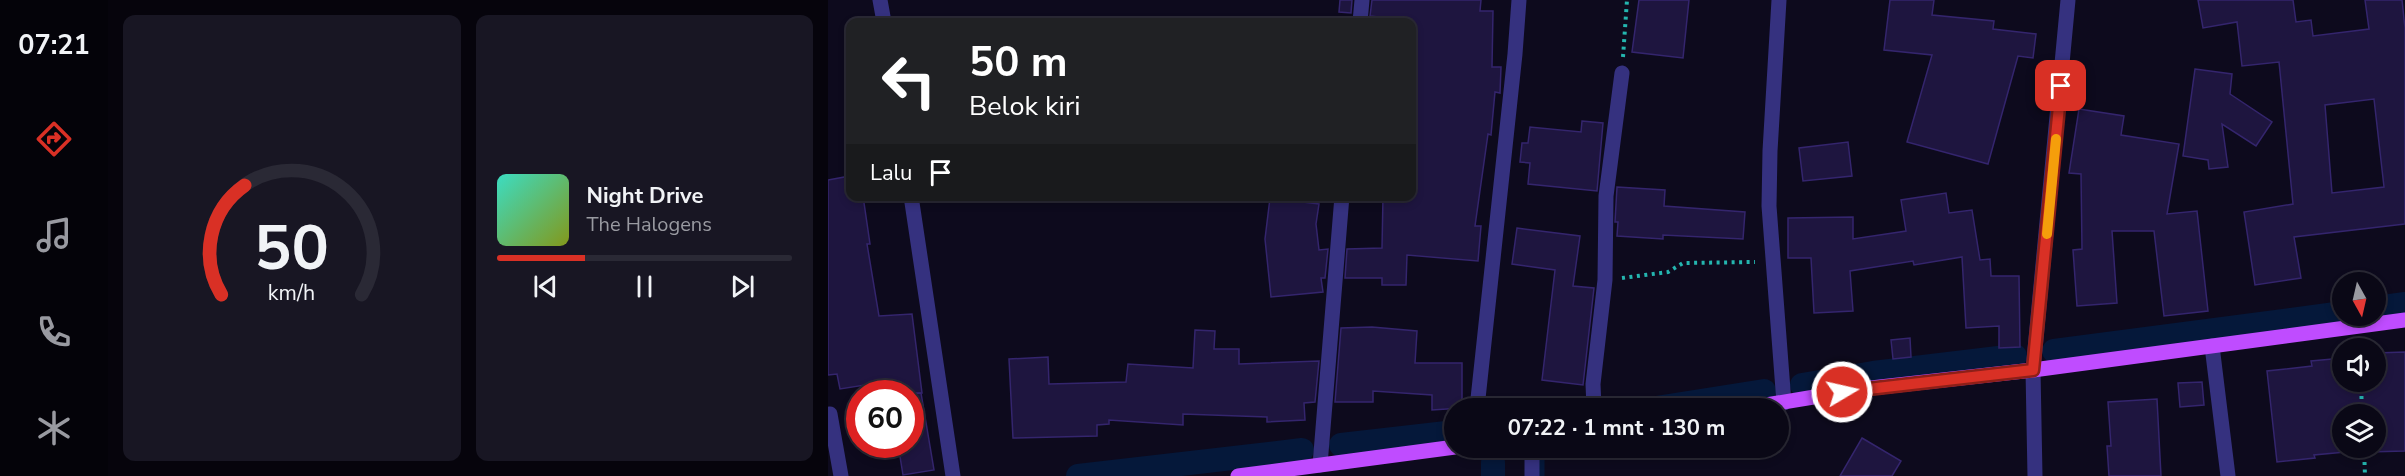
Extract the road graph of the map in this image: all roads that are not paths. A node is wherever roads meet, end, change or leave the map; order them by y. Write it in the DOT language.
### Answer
graph roads {
  1 [pos="880,0"];
  2 [pos="1362,0"];
  3 [pos="1519,0"];
  4 [pos="1779,0"];
  5 [pos="2068,0"];
  6 [pos="883,18"];
  7 [pos="1360,18"];
  8 [pos="1622,73"];
  9 [pos="912,201"];
  10 [pos="1342,201"];
  11 [pos="2405,320"];
  12 [pos="2212,346"];
  13 [pos="2033,370"];
  14 [pos="1478,398"];
  15 [pos="1594,398"];
  16 [pos="1784,398"];
  17 [pos="1789,402"];
  18 [pos="830,414"];
  19 [pos="1444,448"];
  20 [pos="1532,458"];
  21 [pos="1320,465"];
  22 [pos="841,476"];
  23 [pos="952,476"];
  24 [pos="1238,476"];
  25 [pos="1532,476"];
  26 [pos="2035,476"];
  27 [pos="2228,476"];
  1 -- 6 [label="street"];
  2 -- 7 [label="street"];
  3 -- 14 [label="street"];
  4 -- 16 [label="street"];
  5 -- 13 [label="street"];
  8 -- 15 [label="street"];
  9 -- 23 [label="street"];
  10 -- 21 [label="street"];
  11 -- 12 [label="main road"];
  12 -- 13 [label="main road"];
  12 -- 27 [label="street"];
  13 -- 17 [label="main road"];
  13 -- 26 [label="street"];
  18 -- 22 [label="street"];
  19 -- 21 [label="main road"];
  20 -- 25 [label="street"];
  21 -- 24 [label="main road"];
}
